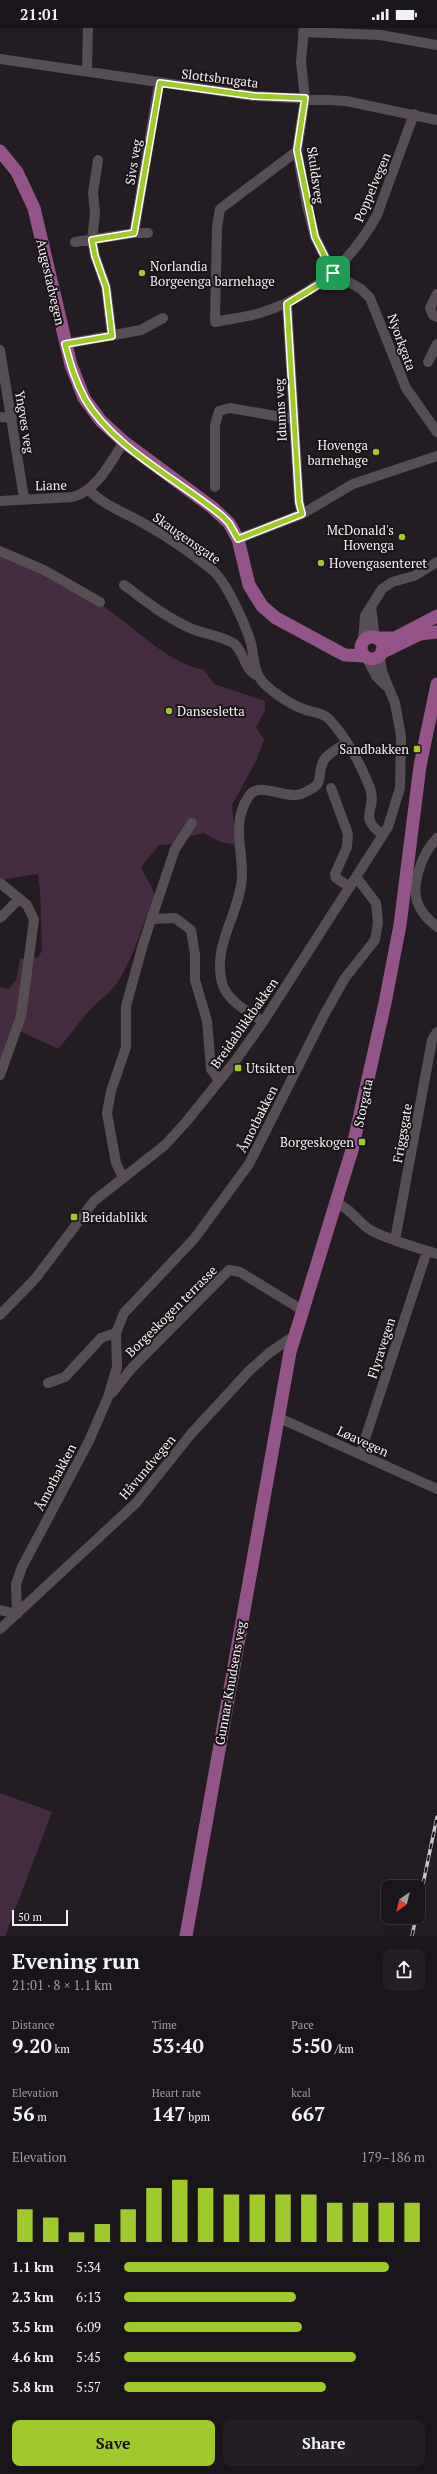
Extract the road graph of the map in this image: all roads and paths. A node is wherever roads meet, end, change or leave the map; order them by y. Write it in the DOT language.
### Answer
graph roads {
  1 [pos="88,28"];
  2 [pos="304,30"];
  3 [pos="345,30"];
  4 [pos="437,45"];
  5 [pos="0,59"];
  6 [pos="88,71"];
  7 [pos="160,83"];
  8 [pos="305,98"];
  9 [pos="414,114"];
  10 [pos="437,120"];
  11 [pos="297,150"];
  12 [pos="0,151"];
  13 [pos="98,160"];
  14 [pos="134,233"];
  15 [pos="148,233"];
  16 [pos="92,240"];
  17 [pos="75,242"];
  18 [pos="333,273"];
  19 [pos="437,294"];
  20 [pos="287,304"];
  21 [pos="437,317"];
  22 [pos="163,318"];
  23 [pos="112,336"];
  24 [pos="65,344"];
  25 [pos="437,344"];
  26 [pos="0,350"];
  27 [pos="428,362"];
  28 [pos="0,417"];
  29 [pos="12,418"];
  30 [pos="293,419"];
  31 [pos="437,432"];
  32 [pos="124,442"];
  33 [pos="437,456"];
  34 [pos="215,487"];
  35 [pos="89,490"];
  36 [pos="24,498"];
  37 [pos="0,501"];
  38 [pos="302,514"];
  39 [pos="238,539"];
  40 [pos="0,551"];
  41 [pos="437,562"];
  42 [pos="124,585"];
  43 [pos="100,602"];
  44 [pos="437,616"];
  45 [pos="437,632"];
  46 [pos="371,648"];
  47 [pos="258,676"];
  48 [pos="437,684"];
  49 [pos="437,717"];
  50 [pos="346,743"];
  51 [pos="331,788"];
  52 [pos="418,792"];
  53 [pos="192,823"];
  54 [pos="383,835"];
  55 [pos="437,838"];
  56 [pos="356,877"];
  57 [pos="0,883"];
  58 [pos="350,887"];
  59 [pos="19,899"];
  60 [pos="0,918"];
  61 [pos="152,920"];
  62 [pos="437,927"];
  63 [pos="263,1022"];
  64 [pos="437,1032"];
  65 [pos="0,1075"];
  66 [pos="219,1080"];
  67 [pos="123,1178"];
  68 [pos="336,1203"];
  69 [pos="395,1240"];
  70 [pos="427,1251"];
  71 [pos="437,1254"];
  72 [pos="302,1310"];
  73 [pos="0,1316"];
  74 [pos="116,1333"];
  75 [pos="294,1336"];
  76 [pos="48,1383"];
  77 [pos="108,1398"];
  78 [pos="276,1424"];
  79 [pos="360,1454"];
  80 [pos="437,1489"];
  81 [pos="0,1610"];
  82 [pos="17,1614"];
  83 [pos="0,1629"];
  84 [pos="186,1936"];
  1 -- 6 [label="street"];
  2 -- 3 [label="street"];
  2 -- 8 [label="street, Skuldsveg"];
  3 -- 4 [label="street"];
  5 -- 6 [label="street, Slottsbrugata"];
  6 -- 7 [label="street, Slottsbrugata"];
  7 -- 8 [label="street, Slottsbrugata"];
  7 -- 14 [label="street, Sivs veg"];
  8 -- 9 [label="street, Slottsbrugata"];
  8 -- 11 [label="street, Skuldsveg"];
  9 -- 10 [label="street, Slottsbrugata"];
  9 -- 18 [label="street, Poppelvegen"];
  11 -- 18 [label="street, Skuldsveg"];
  11 -- 20 [label="street, Poppelvegen"];
  12 -- 24 [label="main road, Augestadvegen"];
  13 -- 16 [label="street"];
  14 -- 15 [label="street"];
  14 -- 16 [label="street"];
  16 -- 17 [label="street"];
  16 -- 23 [label="street"];
  18 -- 20 [label="street, Poppelvegen"];
  18 -- 31 [label="street, Nyorkgata"];
  19 -- 21 [label="street"];
  20 -- 30 [label="street, Idunns veg"];
  22 -- 23 [label="street"];
  23 -- 24 [label="street"];
  24 -- 32 [label="main road, Augestadvegen"];
  25 -- 27 [label="street"];
  26 -- 29 [label="street, Yngves veg"];
  28 -- 29 [label="street"];
  29 -- 36 [label="street, Yngves veg"];
  30 -- 34 [label="street"];
  30 -- 38 [label="street, Idunns veg"];
  32 -- 35 [label="street"];
  32 -- 39 [label="main road, Augestadvegen"];
  33 -- 38 [label="street"];
  35 -- 36 [label="street, Liane"];
  35 -- 47 [label="street, Skaugensgate"];
  36 -- 37 [label="street, Liane"];
  38 -- 39 [label="street"];
  39 -- 46 [label="main road, Augestadvegen"];
  40 -- 43 [label="street"];
  41 -- 46 [label="street, Breidablikkbakken"];
  42 -- 47 [label="street"];
  44 -- 46 [label="main road, Augestadvegen"];
  45 -- 46 [label="main road, Augestadvegen"];
  46 -- 54 [label="street, Breidablikkbakken"];
  47 -- 50 [label="street"];
  48 -- 52 [label="main road, Storgata"];
  49 -- 52 [label="main road, Storgata"];
  50 -- 54 [label="street"];
  50 -- 63 [label="street"];
  51 -- 58 [label="street"];
  52 -- 68 [label="main road, Storgata"];
  53 -- 61 [label="street"];
  54 -- 56 [label="street, Breidablikkbakken"];
  55 -- 62 [label="street"];
  56 -- 58 [label="street, Breidablikkbakken"];
  56 -- 74 [label="street, Åmotbakken"];
  57 -- 59 [label="street"];
  58 -- 63 [label="street, Breidablikkbakken"];
  59 -- 60 [label="street"];
  59 -- 65 [label="street"];
  61 -- 66 [label="street"];
  61 -- 67 [label="street"];
  63 -- 66 [label="street, Breidablikkbakken"];
  64 -- 69 [label="street, Friggsgate"];
  66 -- 67 [label="street, Breidablikkbakken"];
  67 -- 73 [label="street, Breidablikkbakken"];
  68 -- 69 [label="street"];
  68 -- 72 [label="main road, Storgata"];
  69 -- 70 [label="street"];
  70 -- 71 [label="street"];
  70 -- 79 [label="street, Flyravegen"];
  72 -- 75 [label="main road, Storgata"];
  72 -- 77 [label="street, Borgeskogen terrasse"];
  74 -- 76 [label="street"];
  74 -- 77 [label="street, Åmotbakken"];
  75 -- 78 [label="main road, Storgata"];
  75 -- 82 [label="street, Håvundvegen"];
  77 -- 82 [label="street, Åmotbakken"];
  78 -- 79 [label="street, Løavegen"];
  78 -- 84 [label="main road, Gunnar Knudsens veg"];
  79 -- 80 [label="street, Løavegen"];
  81 -- 82 [label="street"];
  82 -- 83 [label="street, Håvundvegen"];
}
